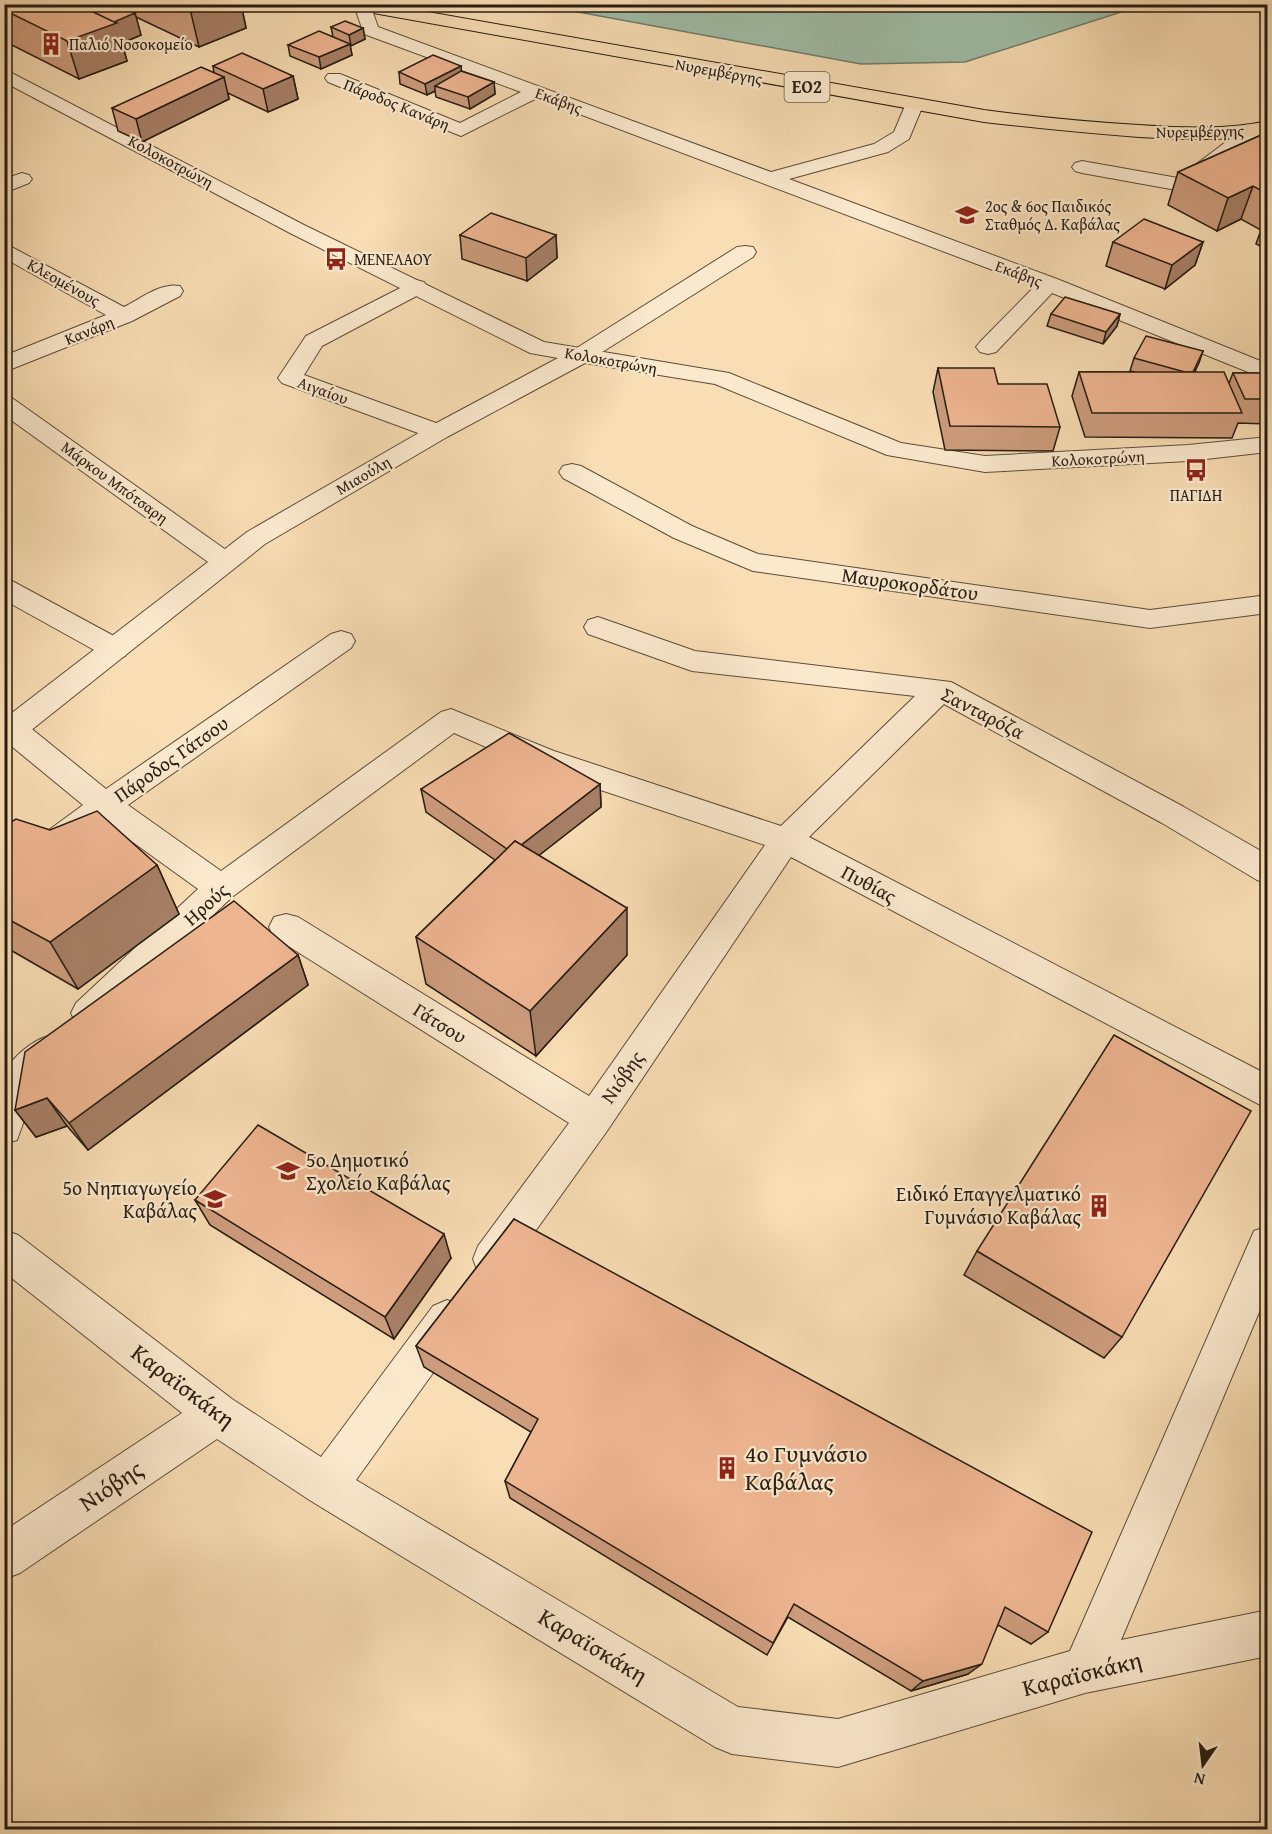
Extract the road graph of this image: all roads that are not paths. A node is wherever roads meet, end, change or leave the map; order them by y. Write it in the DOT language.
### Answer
graph roads {
  1 [pos="357,6"];
  2 [pos="4,74"];
  3 [pos="334,78"];
  4 [pos="535,92"];
  5 [pos="914,105"];
  6 [pos="1263,131"];
  7 [pos="1082,167"];
  8 [pos="770,178"];
  9 [pos="4,249"];
  10 [pos="745,252"];
  11 [pos="1049,284"];
  12 [pos="416,287"];
  13 [pos="172,291"];
  14 [pos="124,316"];
  15 [pos="988,346"];
  16 [pos="580,356"];
  17 [pos="4,365"];
  18 [pos="1268,373"];
  19 [pos="4,403"];
  20 [pos="438,432"];
  21 [pos="1268,444"];
  22 [pos="572,472"];
  23 [pos="224,561"];
  24 [pos="4,588"];
  25 [pos="1268,604"];
  26 [pos="598,627"];
  27 [pos="341,642"];
  28 [pos="116,649"];
  29 [pos="941,689"];
  30 [pos="452,720"];
  31 [pos="8,732"];
  32 [pos="105,805"];
  33 [pos="786,840"];
  34 [pos="1268,871"];
  35 [pos="4,881"];
  36 [pos="221,888"];
  37 [pos="286,927"];
  38 [pos="1268,1093"];
  39 [pos="594,1119"];
  40 [pos="4,1128"];
  41 [pos="1268,1244"];
  42 [pos="4,1248"];
  43 [pos="217,1414"];
  44 [pos="326,1486"];
  45 [pos="4,1557"];
  46 [pos="1268,1633"];
  47 [pos="1085,1670"];
  1 -- 4 [label="street, Εκάβης"];
  1 -- 5 [label="main road, Νυρεμβέργης / ΕΟ2"];
  2 -- 12 [label="street, Κολοκοτρώνη"];
  3 -- 4 [label="street, Πάροδος Κανάρη"];
  4 -- 8 [label="street, Εκάβης"];
  5 -- 6 [label="main road, Νυρεμβέργης / ΕΟ2"];
  5 -- 8 [label="street"];
  6 -- 7 [label="street"];
  8 -- 11 [label="street, Εκάβης"];
  9 -- 14 [label="street, Κλεομένους"];
  10 -- 16 [label="street, Μιαούλη"];
  11 -- 15 [label="street"];
  11 -- 18 [label="street, Εκάβης"];
  12 -- 16 [label="street, Κολοκοτρώνη"];
  12 -- 20 [label="street, Αιγαίου"];
  13 -- 14 [label="street, Κανάρη"];
  14 -- 17 [label="street, Κανάρη"];
  16 -- 20 [label="street, Μιαούλη"];
  16 -- 21 [label="street, Κολοκοτρώνη"];
  19 -- 23 [label="street, Μάρκου Μπότσαρη"];
  20 -- 23 [label="street, Μιαούλη"];
  22 -- 25 [label="street, Μαυροκορδάτου"];
  23 -- 28 [label="street, Μιαούλη"];
  24 -- 28 [label="street"];
  26 -- 29 [label="street, Σανταρόζα"];
  27 -- 32 [label="street, Πάροδος Γάτσου"];
  28 -- 31 [label="street, Μιαούλη"];
  29 -- 33 [label="street, Νιόβης"];
  29 -- 34 [label="street, Σανταρόζα"];
  30 -- 33 [label="street, Πυθίας"];
  30 -- 36 [label="street, Ηρούς"];
  31 -- 32 [label="street"];
  32 -- 35 [label="street, Πάροδος Γάτσου"];
  32 -- 36 [label="street"];
  33 -- 38 [label="street, Πυθίας"];
  33 -- 39 [label="street, Νιόβης"];
  36 -- 40 [label="street, Ηρούς"];
  37 -- 39 [label="street, Γάτσου"];
  39 -- 44 [label="street, Νιόβης"];
  41 -- 47 [label="street"];
  42 -- 43 [label="street, Καραϊσκάκη"];
  43 -- 44 [label="street, Καραϊσκάκη"];
  43 -- 45 [label="street, Νιόβης"];
  44 -- 47 [label="street, Καραϊσκάκη"];
  46 -- 47 [label="street, Καραϊσκάκη"];
}
